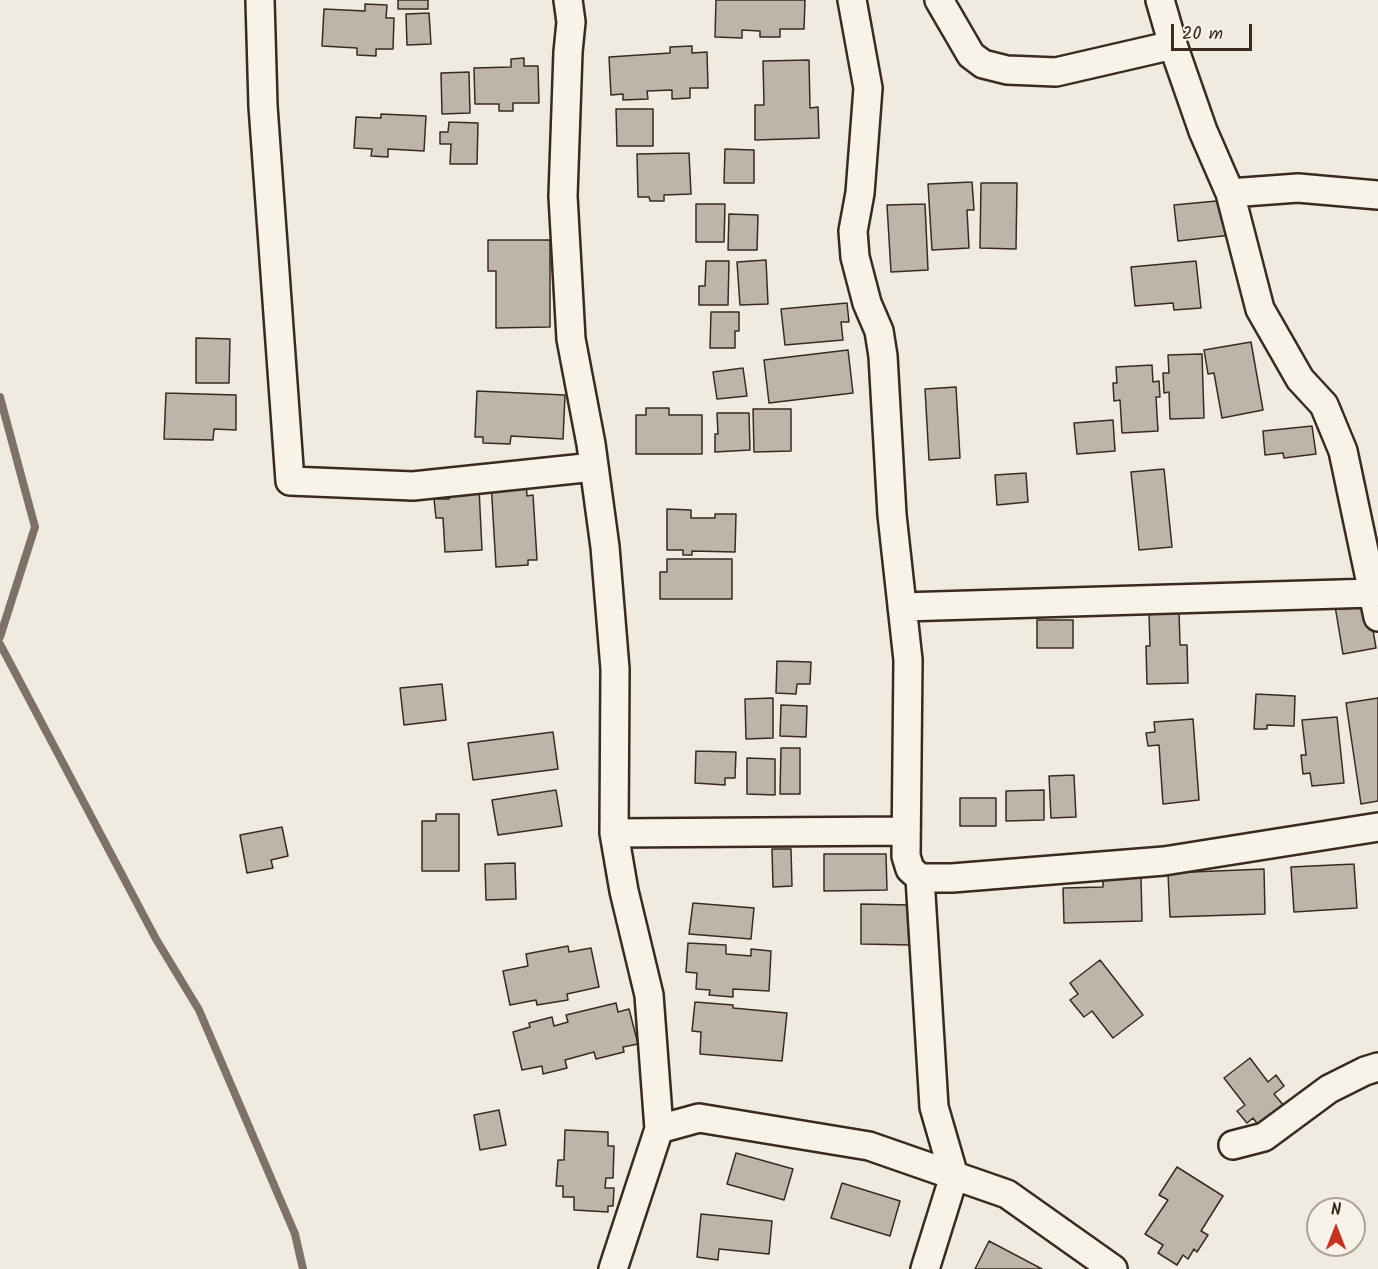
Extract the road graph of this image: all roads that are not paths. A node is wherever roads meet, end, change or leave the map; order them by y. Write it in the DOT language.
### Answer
graph roads {
  1 [pos="260,0"];
  2 [pos="568,0"];
  3 [pos="852,0"];
  4 [pos="939,0"];
  5 [pos="1160,0"];
  6 [pos="1173,45"];
  7 [pos="1230,193"];
  8 [pos="1378,195"];
  9 [pos="594,467"];
  10 [pos="1369,534"];
  11 [pos="1376,605"];
  12 [pos="902,607"];
  13 [pos="1378,827"];
  14 [pos="906,831"];
  15 [pos="614,833"];
  16 [pos="920,878"];
  17 [pos="1378,1068"];
  18 [pos="659,1129"];
  19 [pos="1233,1145"];
  20 [pos="954,1176"];
  21 [pos="613,1269"];
  22 [pos="925,1269"];
  23 [pos="1113,1269"];
  1 -- 9 [label="street"];
  2 -- 9 [label="street"];
  3 -- 12 [label="street"];
  4 -- 6 [label="street"];
  5 -- 6 [label="street"];
  6 -- 7 [label="street"];
  7 -- 8 [label="street"];
  7 -- 10 [label="street"];
  9 -- 15 [label="street"];
  10 -- 11 [label="street"];
  11 -- 12 [label="street"];
  12 -- 14 [label="street"];
  13 -- 16 [label="street"];
  14 -- 15 [label="street"];
  14 -- 16 [label="street"];
  15 -- 18 [label="street"];
  16 -- 20 [label="street"];
  17 -- 19 [label="street"];
  18 -- 20 [label="street"];
  18 -- 21 [label="street"];
  20 -- 22 [label="street"];
  20 -- 23 [label="street"];
}
